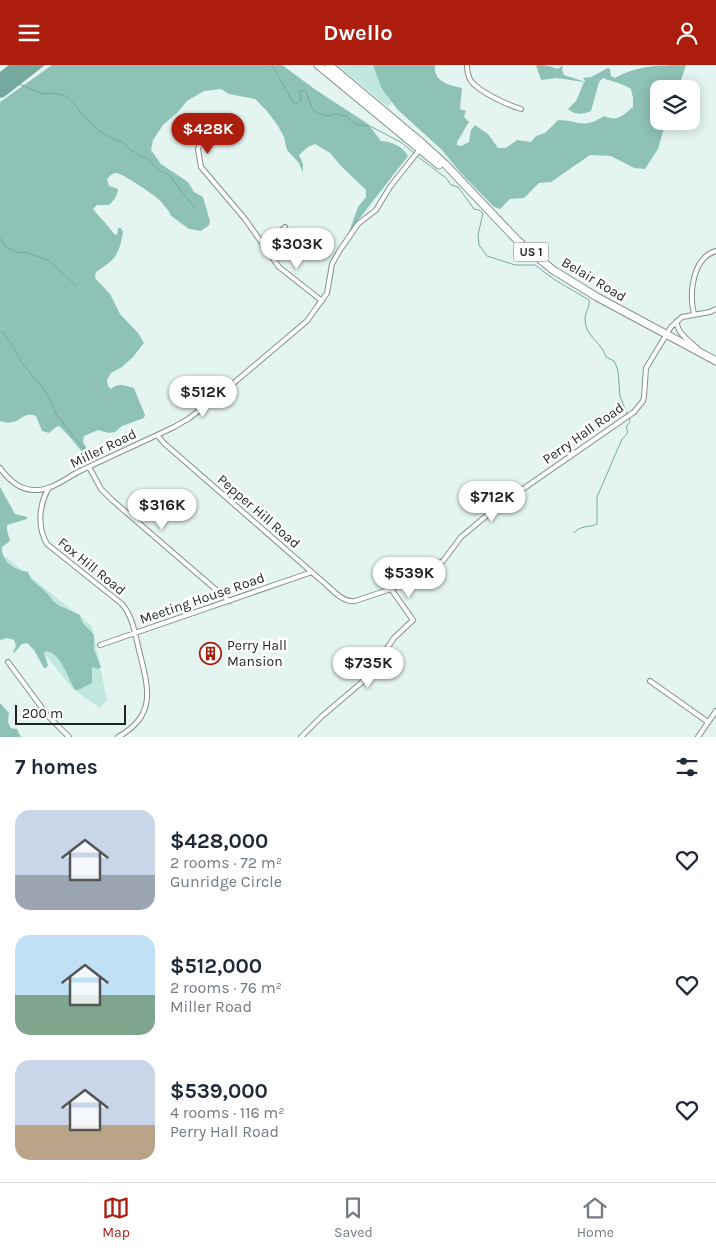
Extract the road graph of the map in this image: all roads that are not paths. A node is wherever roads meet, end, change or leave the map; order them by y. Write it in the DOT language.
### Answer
graph roads {
  1 [pos="318,65"];
  2 [pos="329,65"];
  3 [pos="467,65"];
  4 [pos="521,109"];
  5 [pos="210,128"];
  6 [pos="418,150"];
  7 [pos="285,227"];
  8 [pos="263,246"];
  9 [pos="716,251"];
  10 [pos="322,301"];
  11 [pos="716,309"];
  12 [pos="694,314"];
  13 [pos="678,321"];
  14 [pos="668,335"];
  15 [pos="700,352"];
  16 [pos="716,361"];
  17 [pos="156,435"];
  18 [pos="89,467"];
  19 [pos="0,468"];
  20 [pos="48,489"];
  21 [pos="312,572"];
  22 [pos="391,589"];
  23 [pos="229,601"];
  24 [pos="350,602"];
  25 [pos="136,633"];
  26 [pos="100,645"];
  27 [pos="8,662"];
  28 [pos="650,681"];
  29 [pos="716,711"];
  30 [pos="708,722"];
  31 [pos="69,737"];
  32 [pos="118,737"];
  33 [pos="301,737"];
  34 [pos="698,737"];
  1 -- 6 [label="highway, Belair Road / US 1"];
  2 -- 6 [label="highway, Belair Road / US 1"];
  3 -- 4 [label="street"];
  5 -- 8 [label="street"];
  6 -- 10 [label="street, Miller Road"];
  6 -- 14 [label="highway, Belair Road / US 1"];
  7 -- 8 [label="street"];
  8 -- 10 [label="street"];
  9 -- 12 [label="street"];
  10 -- 17 [label="street, Miller Road"];
  11 -- 12 [label="street"];
  12 -- 13 [label="street"];
  13 -- 14 [label="street, Perry Hall Road"];
  13 -- 15 [label="street"];
  14 -- 15 [label="highway, Belair Road / US 1"];
  14 -- 22 [label="street, Perry Hall Road"];
  15 -- 16 [label="highway, Belair Road / US 1"];
  17 -- 18 [label="street, Miller Road"];
  17 -- 21 [label="street, Pepper Hill Road"];
  18 -- 20 [label="street, Miller Road"];
  18 -- 23 [label="street"];
  19 -- 20 [label="street"];
  20 -- 25 [label="street, Fox Hill Road"];
  21 -- 23 [label="street, Meeting House Road"];
  21 -- 24 [label="street, Pepper Hill Road"];
  22 -- 24 [label="street, Perry Hall Road"];
  22 -- 33 [label="street"];
  23 -- 25 [label="street, Meeting House Road"];
  25 -- 26 [label="street, Meeting House Road"];
  25 -- 32 [label="street, Fox Hill Road"];
  27 -- 31 [label="street"];
  28 -- 30 [label="street"];
  29 -- 30 [label="street"];
  30 -- 34 [label="street"];
}
